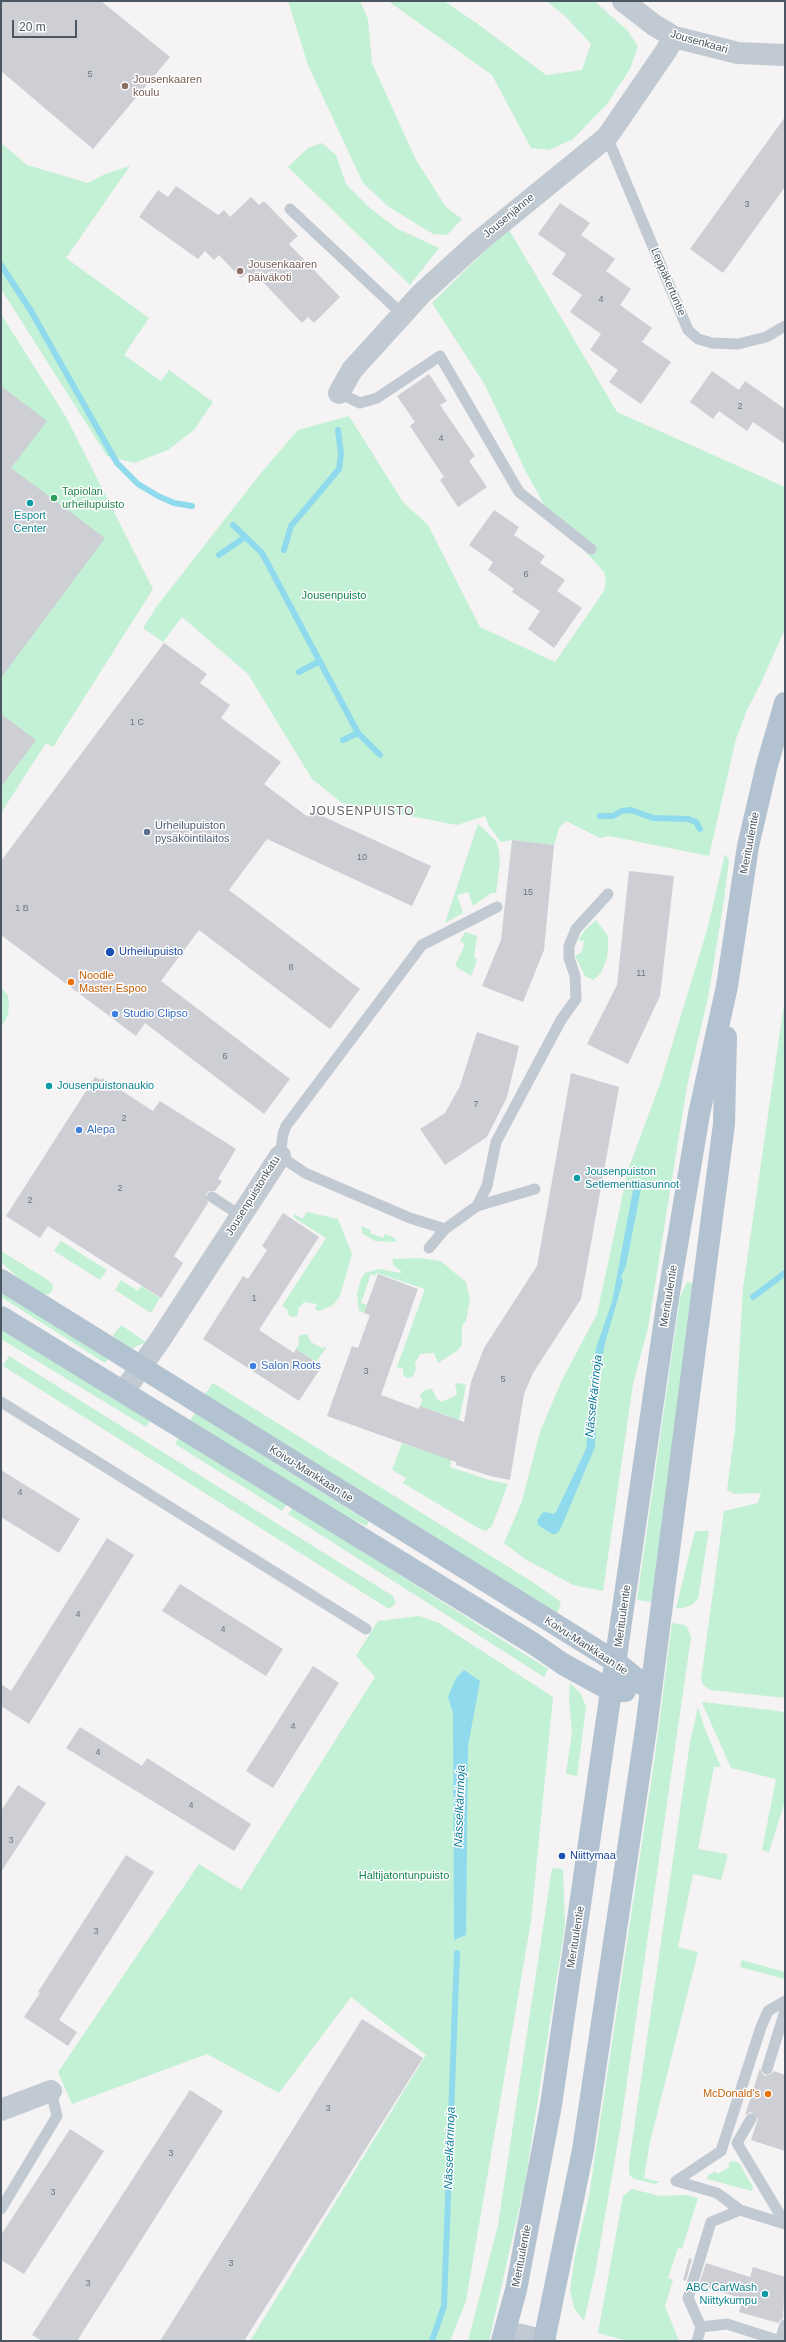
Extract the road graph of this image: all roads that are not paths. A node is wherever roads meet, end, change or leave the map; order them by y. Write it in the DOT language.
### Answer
graph roads {
  1 [pos="623,1"];
  2 [pos="674,37"];
  3 [pos="785,55"];
  4 [pos="607,137"];
  5 [pos="290,209"];
  6 [pos="402,314"];
  7 [pos="785,326"];
  8 [pos="339,393"];
  9 [pos="591,549"];
  10 [pos="785,703"];
  11 [pos="608,894"];
  12 [pos="497,907"];
  13 [pos="727,986"];
  14 [pos="280,1156"];
  15 [pos="535,1189"];
  16 [pos="212,1197"];
  17 [pos="477,1206"];
  18 [pos="241,1216"];
  19 [pos="445,1229"];
  20 [pos="429,1248"];
  21 [pos="1,1280"];
  22 [pos="1,1317"];
  23 [pos="141,1368"];
  24 [pos="124,1391"];
  25 [pos="1,1402"];
  26 [pos="366,1629"];
  27 [pos="616,1662"];
  28 [pos="612,1691"];
  29 [pos="650,1691"];
  30 [pos="785,2001"];
  31 [pos="785,2011"];
  32 [pos="767,2069"];
  33 [pos="51,2091"];
  34 [pos="1,2110"];
  35 [pos="751,2119"];
  36 [pos="737,2143"];
  37 [pos="721,2150"];
  38 [pos="1,2209"];
  39 [pos="740,2210"];
  40 [pos="785,2223"];
  41 [pos="785,2325"];
  42 [pos="701,2327"];
  43 [pos="504,2336"];
  44 [pos="544,2341"];
  45 [pos="697,2341"];
  1 -- 2 [label="street, Jousenkaari"];
  2 -- 3 [label="street, Jousenkaari"];
  2 -- 4 [label="street, Jousenjänne"];
  4 -- 6 [label="street, Jousenjänne"];
  4 -- 7 [label="lane, Leppäkertuntie"];
  5 -- 6 [label="lane"];
  6 -- 8 [label="street, Jousenjänne"];
  8 -- 9 [label="lane"];
  10 -- 13 [label="main road, Merituulentie"];
  11 -- 17 [label="lane"];
  12 -- 14 [label="lane, Jousenpuistonkatu"];
  13 -- 27 [label="main road, Merituulentie"];
  13 -- 29 [label="main road, Merituulentie"];
  14 -- 18 [label="street, Jousenpuistonkatu"];
  14 -- 19 [label="lane"];
  15 -- 17 [label="lane"];
  16 -- 18 [label="lane"];
  17 -- 19 [label="lane"];
  18 -- 23 [label="street, Jousenpuistonkatu"];
  19 -- 20 [label="lane"];
  21 -- 23 [label="main road, Koivu-Mankkaan tie"];
  22 -- 24 [label="main road, Koivu-Mankkaan tie"];
  23 -- 24 [label="street, Jousenpuistonkatu"];
  23 -- 27 [label="main road, Koivu-Mankkaan tie"];
  24 -- 28 [label="main road, Koivu-Mankkaan tie"];
  25 -- 26 [label="lane"];
  27 -- 28 [label="main road, Merituulentie"];
  27 -- 29 [label="main road, Koivu-Mankkaan tie"];
  28 -- 29 [label="main road, Koivu-Mankkaan tie"];
  28 -- 43 [label="main road, Merituulentie"];
  29 -- 44 [label="main road, Merituulentie"];
  30 -- 37 [label="lane"];
  31 -- 32 [label="lane"];
  33 -- 34 [label="street"];
  33 -- 38 [label="lane"];
  35 -- 36 [label="lane"];
  36 -- 37 [label="lane"];
  36 -- 40 [label="lane"];
  37 -- 39 [label="lane"];
  39 -- 40 [label="lane"];
  39 -- 42 [label="lane"];
  41 -- 42 [label="lane"];
  42 -- 45 [label="lane"];
  43 -- 44 [label="street"];
}
